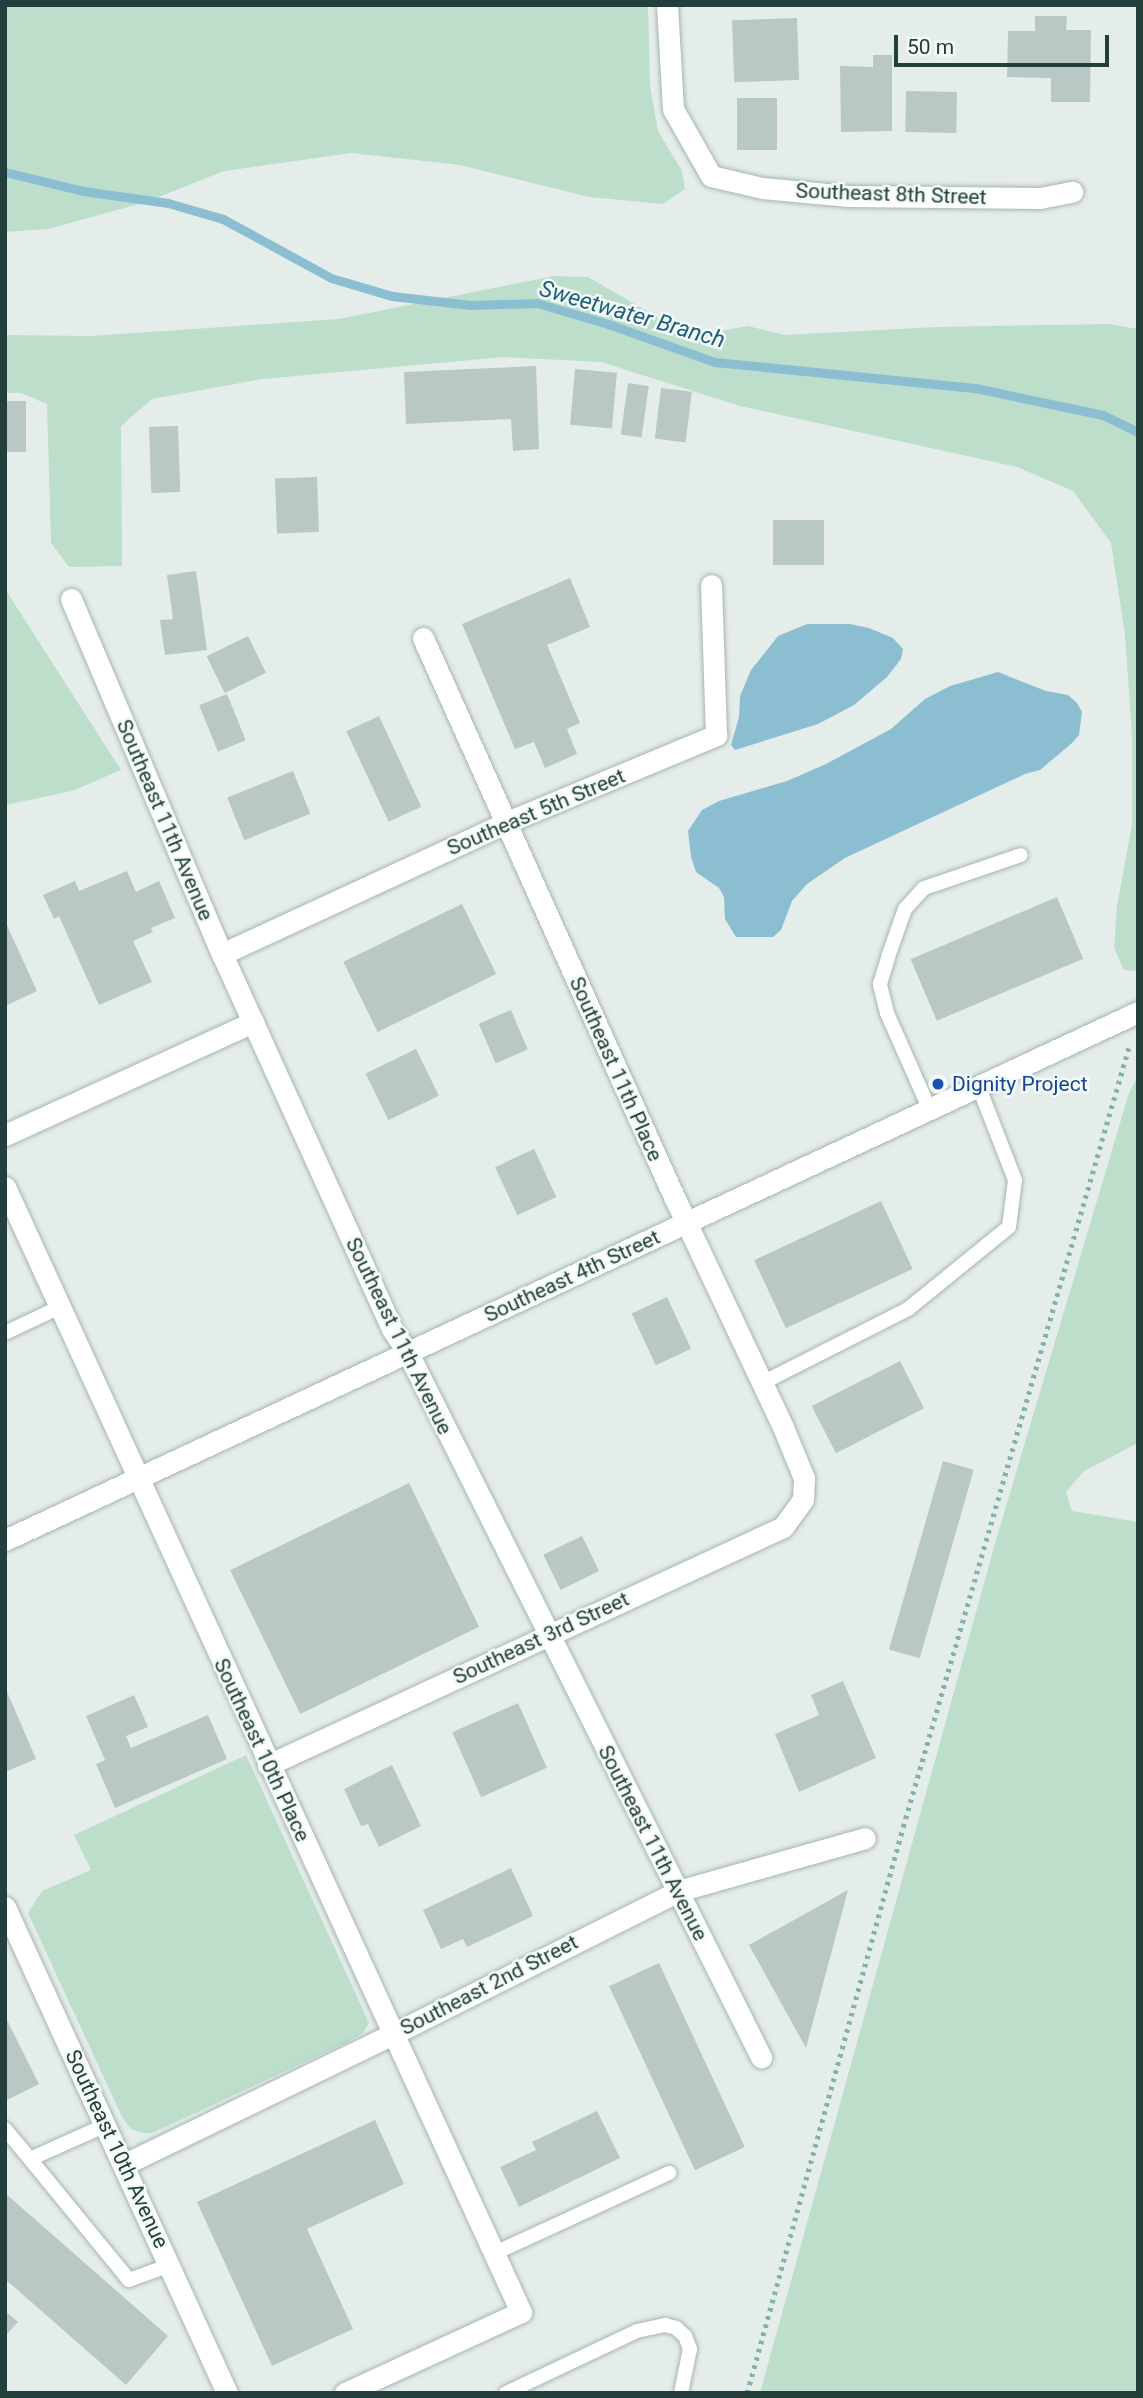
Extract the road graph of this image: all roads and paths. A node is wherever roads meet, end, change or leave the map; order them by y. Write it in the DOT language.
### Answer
graph roads {
  1 [pos="667,5"];
  2 [pos="1072,192"];
  3 [pos="711,585"];
  4 [pos="71,599"];
  5 [pos="423,638"];
  6 [pos="505,823"];
  7 [pos="1021,855"];
  8 [pos="222,954"];
  9 [pos="1138,1012"];
  10 [pos="253,1022"];
  11 [pos="1131,1040"];
  12 [pos="978,1085"];
  13 [pos="929,1108"];
  14 [pos="5,1135"];
  15 [pos="5,1187"];
  16 [pos="686,1223"];
  17 [pos="61,1307"];
  18 [pos="5,1333"];
  19 [pos="408,1353"];
  20 [pos="762,1383"];
  21 [pos="138,1479"];
  22 [pos="803,1499"];
  23 [pos="5,1540"];
  24 [pos="548,1634"];
  25 [pos="268,1765"];
  26 [pos="865,1838"];
  27 [pos="677,1891"];
  28 [pos="5,1907"];
  29 [pos="395,2033"];
  30 [pos="761,2057"];
  31 [pos="106,2125"];
  32 [pos="5,2129"];
  33 [pos="30,2158"];
  34 [pos="125,2164"];
  35 [pos="669,2173"];
  36 [pos="495,2253"];
  37 [pos="170,2265"];
  38 [pos="227,2393"];
  39 [pos="345,2393"];
  40 [pos="506,2393"];
  41 [pos="681,2393"];
  42 [pos="747,2393"];
  1 -- 2 [label="street, Southeast 8th Street"];
  3 -- 6 [label="street, Southeast 5th Street"];
  4 -- 8 [label="street, Southeast 11th Avenue"];
  5 -- 6 [label="street, Southeast 11th Place"];
  6 -- 8 [label="street, Southeast 5th Street"];
  6 -- 16 [label="street, Southeast 11th Place"];
  7 -- 13 [label="lane"];
  8 -- 10 [label="street, Southeast 11th Avenue"];
  9 -- 12 [label="street, Southeast 4th Street"];
  10 -- 14 [label="street"];
  10 -- 19 [label="street, Southeast 11th Avenue"];
  11 -- 42 [label="path"];
  12 -- 13 [label="street, Southeast 4th Street"];
  12 -- 20 [label="lane"];
  13 -- 16 [label="street, Southeast 4th Street"];
  15 -- 17 [label="street, Southeast 10th Place"];
  16 -- 19 [label="street, Southeast 4th Street"];
  16 -- 20 [label="street, Southeast 11th Place"];
  17 -- 18 [label="lane"];
  17 -- 21 [label="street, Southeast 10th Place"];
  19 -- 21 [label="street, Southeast 4th Street"];
  19 -- 24 [label="street, Southeast 11th Avenue"];
  20 -- 22 [label="street, Southeast 11th Place"];
  21 -- 23 [label="street, Southeast 4th Street"];
  21 -- 25 [label="street, Southeast 10th Place"];
  22 -- 24 [label="street, Southeast 3rd Street"];
  24 -- 25 [label="street, Southeast 3rd Street"];
  24 -- 27 [label="street, Southeast 11th Avenue"];
  25 -- 29 [label="street, Southeast 10th Place"];
  26 -- 27 [label="street, Southeast 2nd Street"];
  27 -- 29 [label="street, Southeast 2nd Street"];
  27 -- 30 [label="street, Southeast 11th Avenue"];
  28 -- 31 [label="street, Southeast 10th Avenue"];
  29 -- 34 [label="street, Southeast 2nd Street"];
  29 -- 36 [label="street, Southeast 10th Place"];
  31 -- 33 [label="lane"];
  31 -- 34 [label="street, Southeast 10th Avenue"];
  32 -- 33 [label="lane"];
  33 -- 37 [label="lane"];
  34 -- 37 [label="street, Southeast 10th Avenue"];
  35 -- 36 [label="lane"];
  36 -- 39 [label="street, Southeast 10th Place"];
  37 -- 38 [label="street, Southeast 10th Avenue"];
  40 -- 41 [label="lane"];
}
